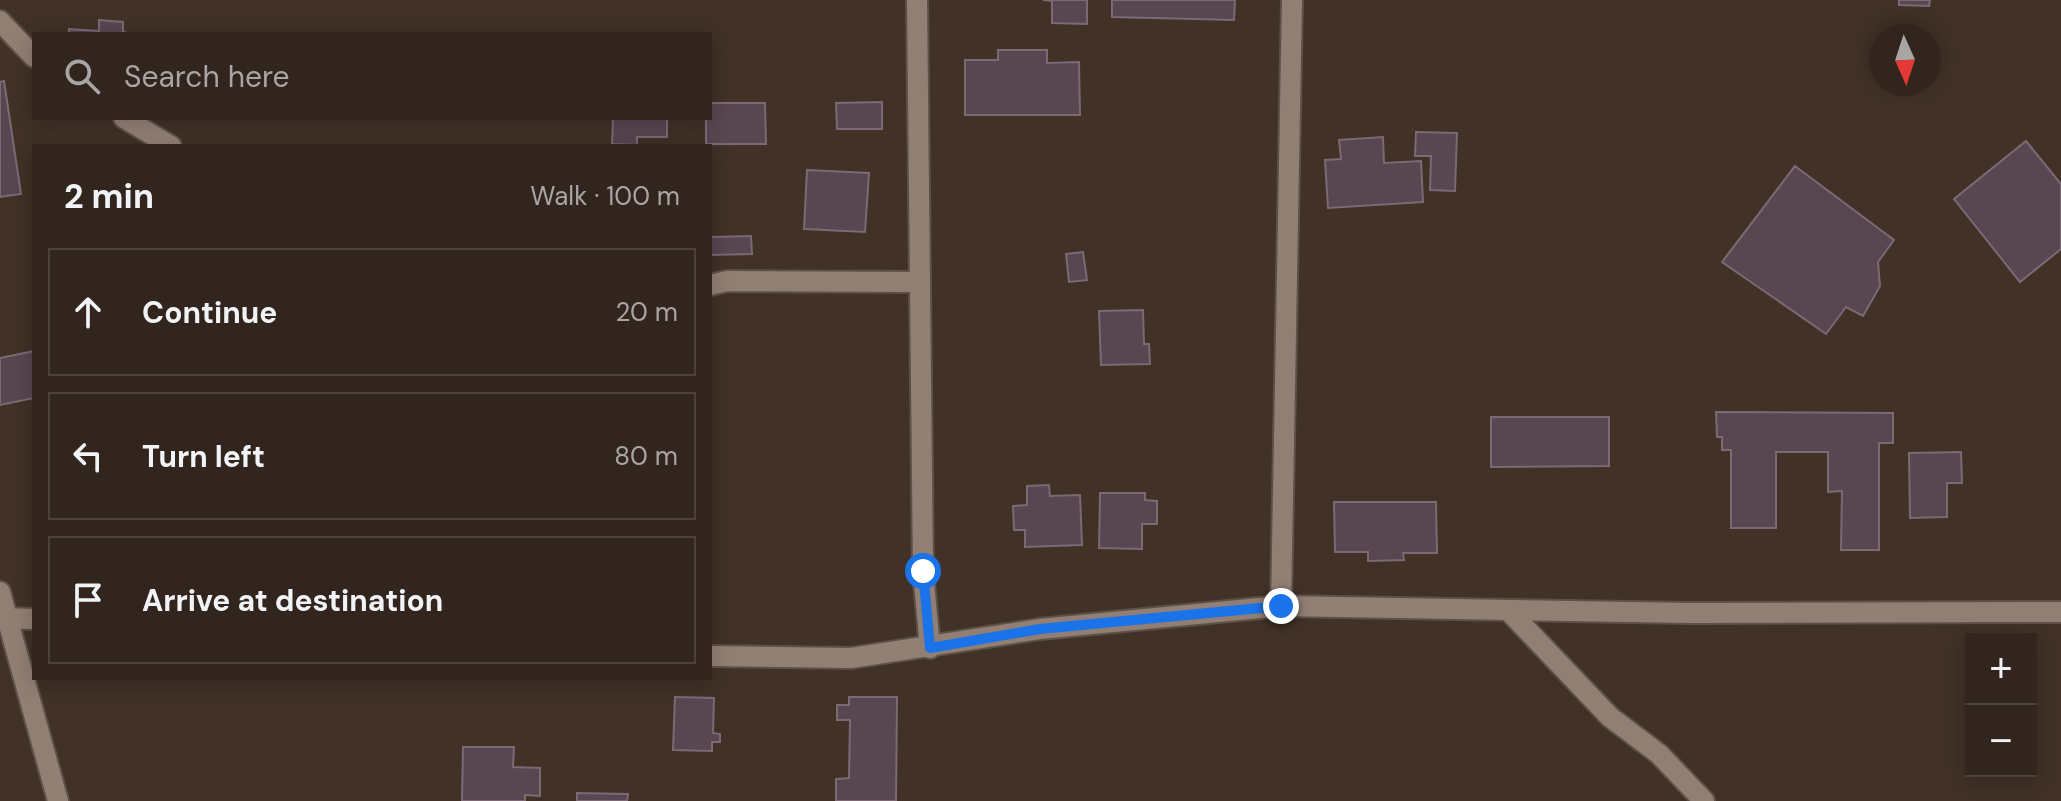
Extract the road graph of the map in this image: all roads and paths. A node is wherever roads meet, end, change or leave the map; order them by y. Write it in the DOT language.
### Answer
graph roads {
  1 [pos="917,0"];
  2 [pos="1292,0"];
  3 [pos="0,21"];
  4 [pos="32,55"];
  5 [pos="127,120"];
  6 [pos="168,144"];
  7 [pos="920,282"];
  8 [pos="712,285"];
  9 [pos="0,592"];
  10 [pos="1281,606"];
  11 [pos="1508,610"];
  12 [pos="2061,612"];
  13 [pos="6,618"];
  14 [pos="32,619"];
  15 [pos="930,648"];
  16 [pos="712,656"];
  17 [pos="58,801"];
  18 [pos="1704,801"];
  1 -- 7 [label="street"];
  2 -- 10 [label="street"];
  3 -- 4 [label="street"];
  5 -- 6 [label="street"];
  7 -- 8 [label="street"];
  7 -- 15 [label="street"];
  9 -- 13 [label="street"];
  10 -- 11 [label="street"];
  10 -- 15 [label="street"];
  11 -- 12 [label="street"];
  11 -- 18 [label="street"];
  13 -- 14 [label="street"];
  13 -- 17 [label="street"];
  15 -- 16 [label="street"];
}
